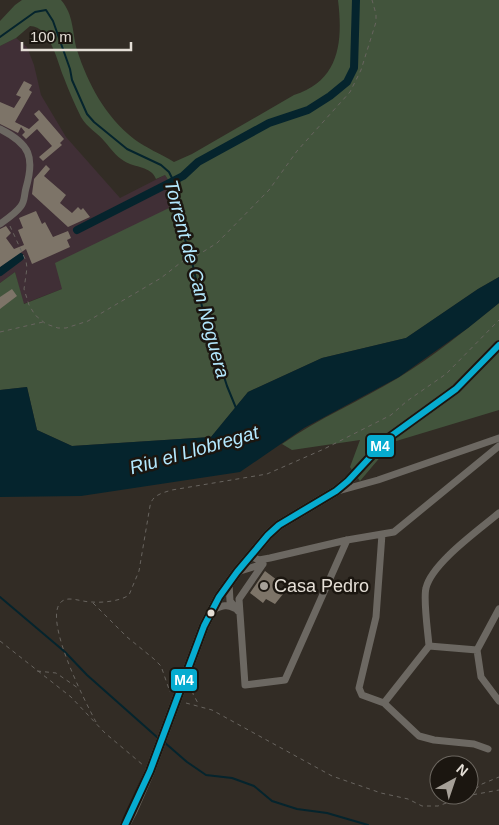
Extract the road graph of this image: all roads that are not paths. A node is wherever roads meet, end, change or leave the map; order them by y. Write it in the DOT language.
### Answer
graph roads {
  1 [pos="0,129"];
  2 [pos="0,224"];
  3 [pos="499,345"];
  4 [pos="499,438"];
  5 [pos="499,446"];
  6 [pos="336,491"];
  7 [pos="499,513"];
  8 [pos="382,534"];
  9 [pos="346,540"];
  10 [pos="250,556"];
  11 [pos="270,558"];
  12 [pos="263,564"];
  13 [pos="237,572"];
  14 [pos="229,583"];
  15 [pos="211,610"];
  16 [pos="499,610"];
  17 [pos="238,612"];
  18 [pos="429,646"];
  19 [pos="477,650"];
  20 [pos="499,701"];
  21 [pos="384,703"];
  22 [pos="488,749"];
  23 [pos="125,825"];
  1 -- 2 [label="street"];
  3 -- 6 [label="street"];
  4 -- 6 [label="street"];
  5 -- 8 [label="street"];
  6 -- 10 [label="street"];
  7 -- 18 [label="street"];
  8 -- 9 [label="street"];
  8 -- 21 [label="street"];
  9 -- 11 [label="street"];
  9 -- 17 [label="street"];
  10 -- 11 [label="street"];
  10 -- 13 [label="street"];
  11 -- 12 [label="street"];
  12 -- 13 [label="street"];
  12 -- 17 [label="street"];
  13 -- 14 [label="street"];
  14 -- 15 [label="street"];
  14 -- 17 [label="street"];
  15 -- 17 [label="street"];
  15 -- 23 [label="street"];
  16 -- 19 [label="street"];
  18 -- 19 [label="street"];
  18 -- 21 [label="street"];
  19 -- 20 [label="street"];
  21 -- 22 [label="street"];
}
